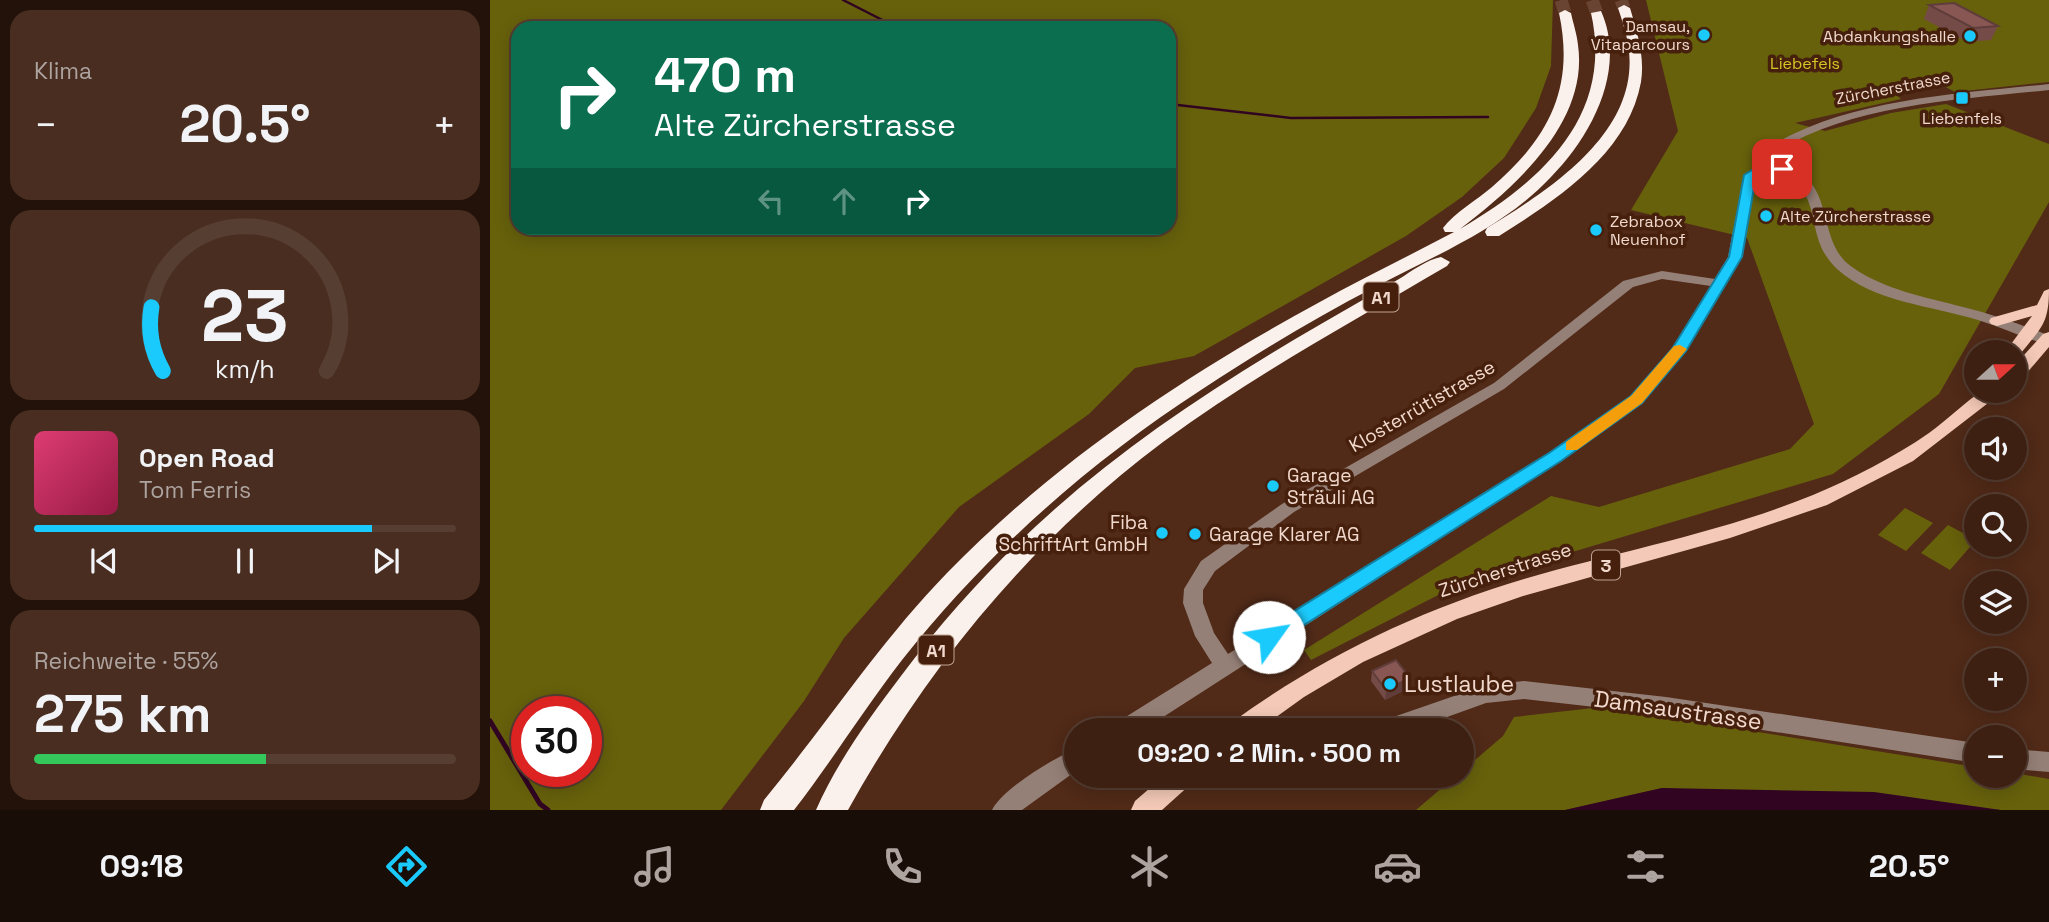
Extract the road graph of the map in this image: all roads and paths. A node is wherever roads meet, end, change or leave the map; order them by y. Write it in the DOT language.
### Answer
graph roads {
  1 [pos="1624,8"];
  2 [pos="1565,13"];
  3 [pos="1597,13"];
  4 [pos="2049,87"];
  5 [pos="1768,164"];
  6 [pos="1378,278"];
  7 [pos="1720,284"];
  8 [pos="2046,301"];
  9 [pos="1997,321"];
  10 [pos="2029,333"];
  11 [pos="2023,340"];
  12 [pos="2048,340"];
  13 [pos="2027,363"];
  14 [pos="1977,403"];
  15 [pos="1225,666"];
  16 [pos="1143,718"];
  17 [pos="1257,718"];
  18 [pos="1418,718"];
  19 [pos="1964,752"];
  20 [pos="817,759"];
  21 [pos="2027,760"];
  22 [pos="2049,762"];
  23 [pos="1064,767"];
  24 [pos="1169,788"];
  25 [pos="775,810"];
  26 [pos="790,810"];
  27 [pos="831,810"];
  28 [pos="1004,810"];
  29 [pos="1144,810"];
  1 -- 27 [label="highway, A1"];
  2 -- 6 [label="highway, A1"];
  3 -- 6 [label="highway, A1"];
  4 -- 5 [label="street, Zürcherstrasse"];
  5 -- 7 [label="street"];
  5 -- 9 [label="street"];
  6 -- 20 [label="highway, A1"];
  7 -- 15 [label="street"];
  7 -- 15 [label="street, Klosterrütistrasse"];
  8 -- 9 [label="main road"];
  8 -- 10 [label="main road"];
  9 -- 10 [label="street"];
  10 -- 11 [label="main road"];
  10 -- 12 [label="street"];
  12 -- 13 [label="main road"];
  14 -- 17 [label="main road, Zürcherstrasse / 3"];
  15 -- 16 [label="street"];
  18 -- 19 [label="street, Damsaustrasse"];
  20 -- 25 [label="highway"];
  20 -- 26 [label="highway, A1"];
  21 -- 22 [label="street"];
  23 -- 28 [label="street"];
  24 -- 29 [label="main road"];
}
